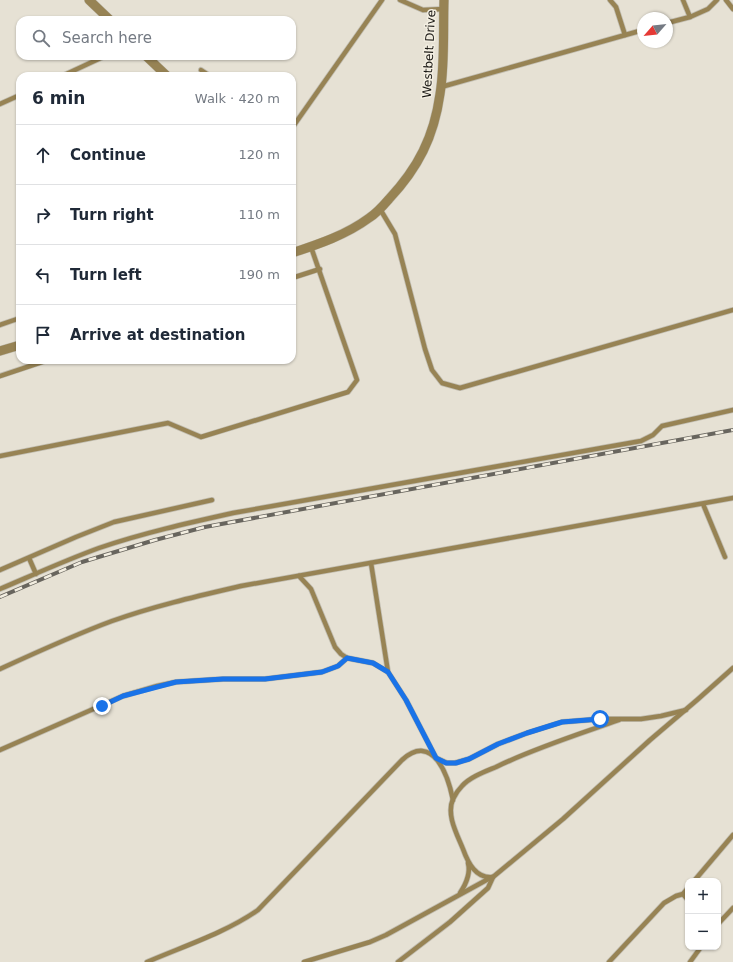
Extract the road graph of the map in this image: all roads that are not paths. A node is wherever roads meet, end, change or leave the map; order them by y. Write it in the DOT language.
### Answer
graph roads {
  1 [pos="90,0"];
  2 [pos="382,0"];
  3 [pos="400,0"];
  4 [pos="610,0"];
  5 [pos="683,0"];
  6 [pos="717,0"];
  7 [pos="726,0"];
  8 [pos="444,4"];
  9 [pos="733,9"];
  10 [pos="106,16"];
  11 [pos="690,17"];
  12 [pos="673,22"];
  13 [pos="637,32"];
  14 [pos="625,36"];
  15 [pos="96,60"];
  16 [pos="150,60"];
  17 [pos="201,70"];
  18 [pos="71,72"];
  19 [pos="163,72"];
  20 [pos="204,72"];
  21 [pos="441,87"];
  22 [pos="16,97"];
  23 [pos="0,104"];
  24 [pos="296,122"];
  25 [pos="380,209"];
  26 [pos="312,247"];
  27 [pos="296,252"];
  28 [pos="320,269"];
  29 [pos="296,277"];
  30 [pos="733,310"];
  31 [pos="16,319"];
  32 [pos="0,325"];
  33 [pos="16,346"];
  34 [pos="0,351"];
  35 [pos="36,364"];
  36 [pos="0,376"];
  37 [pos="733,410"];
  38 [pos="0,456"];
  39 [pos="733,498"];
  40 [pos="212,500"];
  41 [pos="703,504"];
  42 [pos="725,557"];
  43 [pos="28,558"];
  44 [pos="371,563"];
  45 [pos="0,570"];
  46 [pos="36,574"];
  47 [pos="299,576"];
  48 [pos="0,589"];
  49 [pos="347,658"];
  50 [pos="733,668"];
  51 [pos="0,669"];
  52 [pos="388,672"];
  53 [pos="686,710"];
  54 [pos="622,719"];
  55 [pos="0,750"];
  56 [pos="436,758"];
  57 [pos="453,800"];
  58 [pos="733,835"];
  59 [pos="465,855"];
  60 [pos="494,877"];
  61 [pos="697,878"];
  62 [pos="685,892"];
  63 [pos="683,894"];
  64 [pos="458,895"];
  65 [pos="685,896"];
  66 [pos="733,908"];
  67 [pos="721,919"];
  68 [pos="699,950"];
  69 [pos="324,956"];
  70 [pos="147,962"];
  71 [pos="304,962"];
  72 [pos="319,962"];
  73 [pos="398,962"];
  74 [pos="609,962"];
  75 [pos="690,962"];
  1 -- 10 [label="street"];
  2 -- 24 [label="lane"];
  3 -- 8 [label="lane"];
  4 -- 14 [label="lane"];
  5 -- 11 [label="lane"];
  6 -- 11 [label="lane"];
  7 -- 9 [label="lane"];
  8 -- 21 [label="street, Westbelt Drive"];
  11 -- 12 [label="lane"];
  13 -- 14 [label="lane"];
  14 -- 21 [label="lane"];
  15 -- 18 [label="lane"];
  16 -- 19 [label="street"];
  17 -- 20 [label="lane"];
  21 -- 25 [label="street, Westbelt Drive"];
  22 -- 23 [label="lane"];
  25 -- 26 [label="street, Westbelt Drive"];
  25 -- 30 [label="lane"];
  26 -- 27 [label="street, Westbelt Drive"];
  26 -- 28 [label="lane"];
  28 -- 29 [label="lane"];
  28 -- 38 [label="lane"];
  31 -- 32 [label="lane"];
  33 -- 34 [label="street"];
  35 -- 36 [label="lane"];
  37 -- 46 [label="lane"];
  39 -- 41 [label="lane"];
  40 -- 43 [label="lane"];
  41 -- 42 [label="lane"];
  41 -- 44 [label="lane"];
  43 -- 45 [label="lane"];
  43 -- 46 [label="lane"];
  44 -- 47 [label="lane"];
  44 -- 52 [label="lane"];
  46 -- 48 [label="lane"];
  47 -- 49 [label="lane"];
  47 -- 51 [label="lane"];
  49 -- 52 [label="lane"];
  49 -- 55 [label="lane"];
  50 -- 53 [label="lane"];
  52 -- 56 [label="lane"];
  53 -- 54 [label="lane"];
  53 -- 60 [label="lane"];
  54 -- 56 [label="lane"];
  54 -- 57 [label="lane"];
  56 -- 57 [label="lane"];
  56 -- 70 [label="lane"];
  57 -- 59 [label="lane"];
  58 -- 61 [label="lane"];
  59 -- 60 [label="lane"];
  59 -- 64 [label="lane"];
  60 -- 64 [label="lane"];
  60 -- 73 [label="lane"];
  62 -- 63 [label="lane"];
  63 -- 65 [label="lane"];
  63 -- 74 [label="lane"];
  64 -- 69 [label="lane"];
  66 -- 67 [label="lane"];
  68 -- 75 [label="lane"];
  69 -- 71 [label="lane"];
  69 -- 72 [label="lane"];
}
